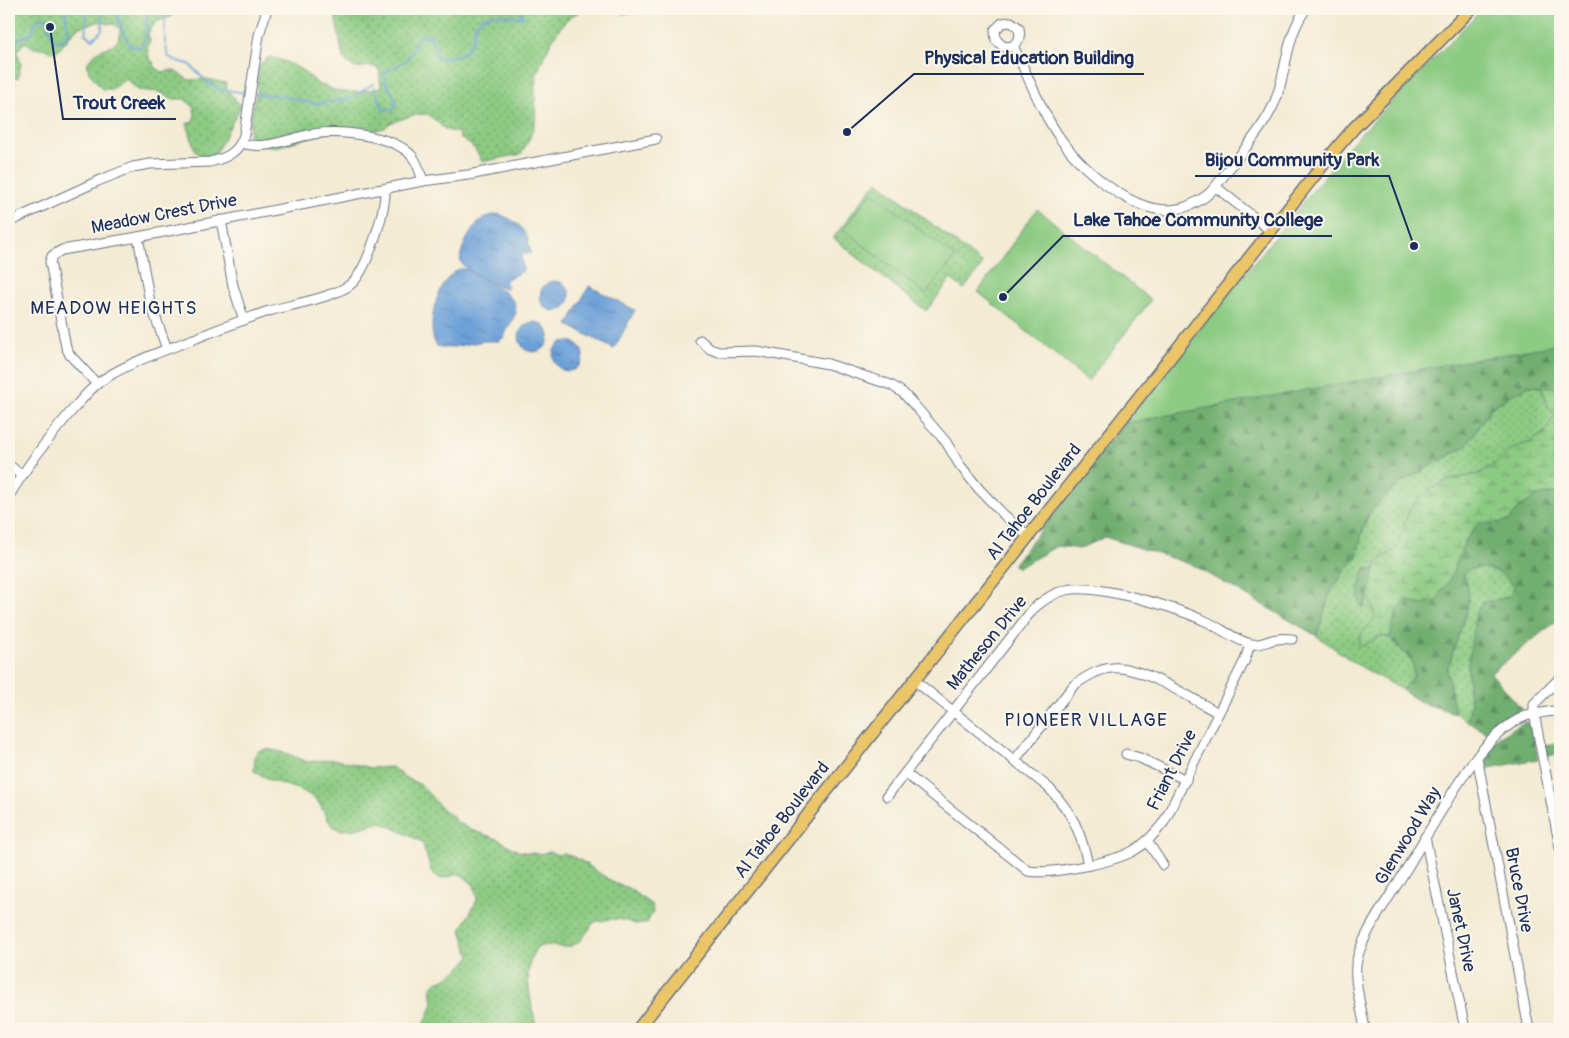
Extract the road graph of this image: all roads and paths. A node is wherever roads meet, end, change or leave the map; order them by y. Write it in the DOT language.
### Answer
graph roads {
  1 [pos="267,9"];
  2 [pos="1306,9"];
  3 [pos="1471,9"];
  4 [pos="1014,46"];
  5 [pos="656,139"];
  6 [pos="241,143"];
  7 [pos="422,181"];
  8 [pos="1216,187"];
  9 [pos="385,189"];
  10 [pos="221,220"];
  11 [pos="9,222"];
  12 [pos="1270,231"];
  13 [pos="138,237"];
  14 [pos="244,320"];
  15 [pos="700,340"];
  16 [pos="168,349"];
  17 [pos="97,384"];
  18 [pos="9,465"];
  19 [pos="21,475"];
  20 [pos="9,496"];
  21 [pos="1029,537"];
  22 [pos="1292,639"];
  23 [pos="1250,644"];
  24 [pos="1560,678"];
  25 [pos="914,680"];
  26 [pos="1560,710"];
  27 [pos="953,712"];
  28 [pos="1218,713"];
  29 [pos="1534,713"];
  30 [pos="1126,754"];
  31 [pos="1477,757"];
  32 [pos="1014,761"];
  33 [pos="905,773"];
  34 [pos="1186,780"];
  35 [pos="887,796"];
  36 [pos="1425,837"];
  37 [pos="1147,841"];
  38 [pos="1560,848"];
  39 [pos="1088,864"];
  40 [pos="1163,865"];
  41 [pos="638,1029"];
  42 [pos="1365,1029"];
  43 [pos="1465,1029"];
  44 [pos="1529,1029"];
  1 -- 6 [label="street"];
  2 -- 8 [label="street"];
  3 -- 12 [label="main road, Al Tahoe Boulevard"];
  4 -- 8 [label="street"];
  5 -- 7 [label="street, Meadow Crest Drive"];
  6 -- 7 [label="street"];
  6 -- 11 [label="street"];
  7 -- 9 [label="street, Meadow Crest Drive"];
  8 -- 12 [label="street"];
  9 -- 10 [label="street, Meadow Crest Drive"];
  9 -- 14 [label="street"];
  10 -- 13 [label="street, Meadow Crest Drive"];
  10 -- 14 [label="street"];
  12 -- 21 [label="main road, Al Tahoe Boulevard"];
  13 -- 16 [label="street"];
  13 -- 17 [label="street, Meadow Crest Drive"];
  14 -- 16 [label="street"];
  15 -- 21 [label="street"];
  16 -- 17 [label="street"];
  17 -- 19 [label="street"];
  18 -- 19 [label="street"];
  19 -- 20 [label="street"];
  21 -- 25 [label="main road, Al Tahoe Boulevard"];
  22 -- 23 [label="street"];
  23 -- 27 [label="street, Matheson Drive"];
  23 -- 28 [label="street, Friant Drive"];
  24 -- 29 [label="street"];
  25 -- 27 [label="street"];
  25 -- 41 [label="main road, Al Tahoe Boulevard"];
  26 -- 29 [label="street, Glenwood Way"];
  27 -- 32 [label="street"];
  27 -- 33 [label="street, Matheson Drive"];
  28 -- 32 [label="street"];
  28 -- 34 [label="street, Friant Drive"];
  29 -- 31 [label="street, Glenwood Way"];
  29 -- 38 [label="street"];
  30 -- 34 [label="street"];
  31 -- 36 [label="street, Glenwood Way"];
  31 -- 44 [label="street, Bruce Drive"];
  32 -- 39 [label="street"];
  33 -- 35 [label="street, Matheson Drive"];
  33 -- 39 [label="street, Friant Drive"];
  34 -- 37 [label="street, Friant Drive"];
  36 -- 42 [label="street, Glenwood Way"];
  36 -- 43 [label="street, Janet Drive"];
  37 -- 39 [label="street, Friant Drive"];
  37 -- 40 [label="street"];
}
